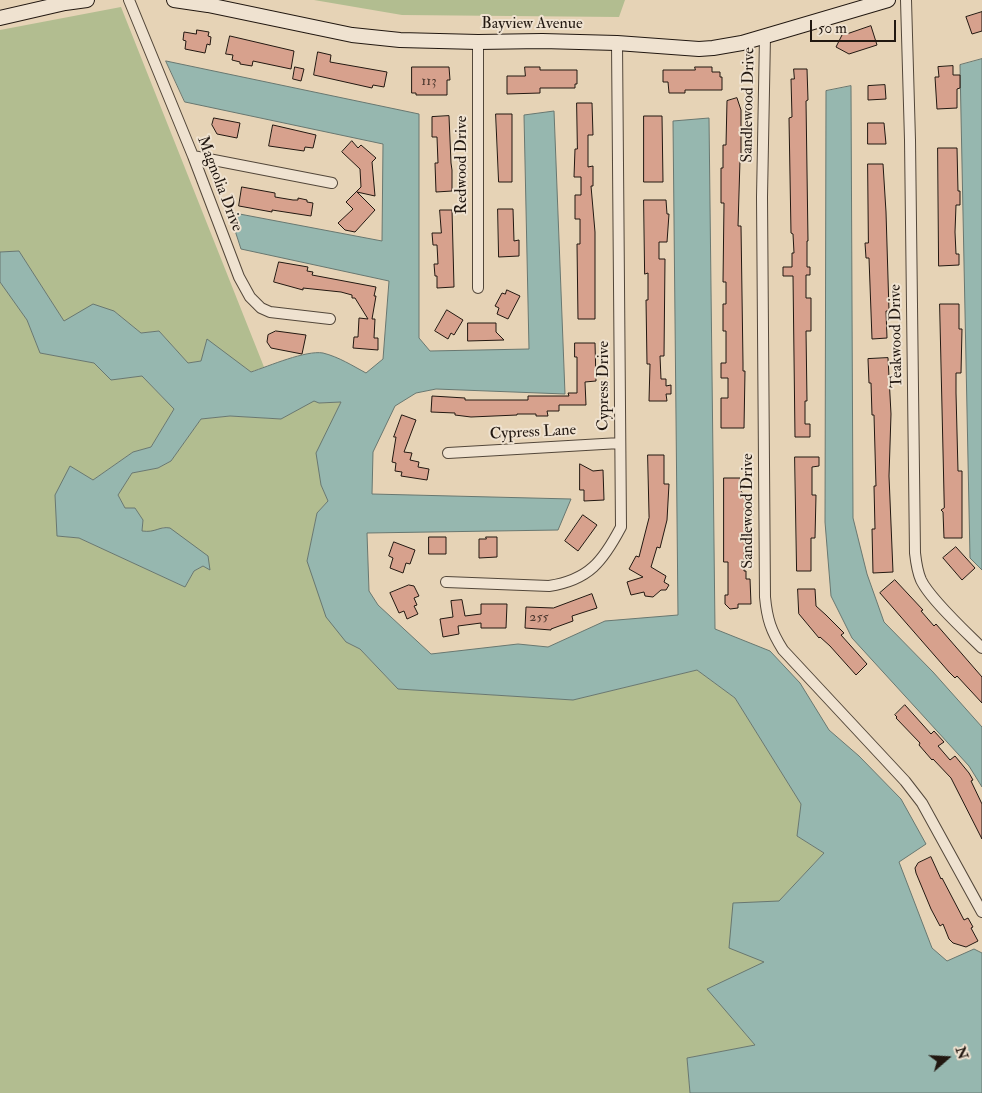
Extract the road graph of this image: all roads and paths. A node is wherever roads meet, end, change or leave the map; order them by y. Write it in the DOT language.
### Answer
graph roads {
  1 [pos="87,0"];
  2 [pos="129,0"];
  3 [pos="174,0"];
  4 [pos="888,0"];
  5 [pos="906,0"];
  6 [pos="0,18"];
  7 [pos="765,36"];
  8 [pos="478,42"];
  9 [pos="617,43"];
  10 [pos="193,156"];
  11 [pos="332,183"];
  12 [pos="478,288"];
  13 [pos="330,319"];
  14 [pos="620,443"];
  15 [pos="448,453"];
  16 [pos="446,582"];
  17 [pos="982,648"];
  18 [pos="982,912"];
  1 -- 6 [label="main road"];
  2 -- 10 [label="street, Magnolia Drive"];
  3 -- 8 [label="main road, Bayview Avenue"];
  4 -- 7 [label="main road, Bayview Avenue"];
  5 -- 17 [label="street, Teakwood Drive"];
  7 -- 9 [label="main road, Bayview Avenue"];
  7 -- 18 [label="street, Sandlewood Drive"];
  8 -- 9 [label="main road, Bayview Avenue"];
  8 -- 12 [label="street, Redwood Drive"];
  9 -- 14 [label="street, Cypress Drive"];
  10 -- 11 [label="street"];
  10 -- 13 [label="street, Magnolia Drive"];
  14 -- 15 [label="street, Cypress Lane"];
  14 -- 16 [label="street, Cypress Drive"];
}
